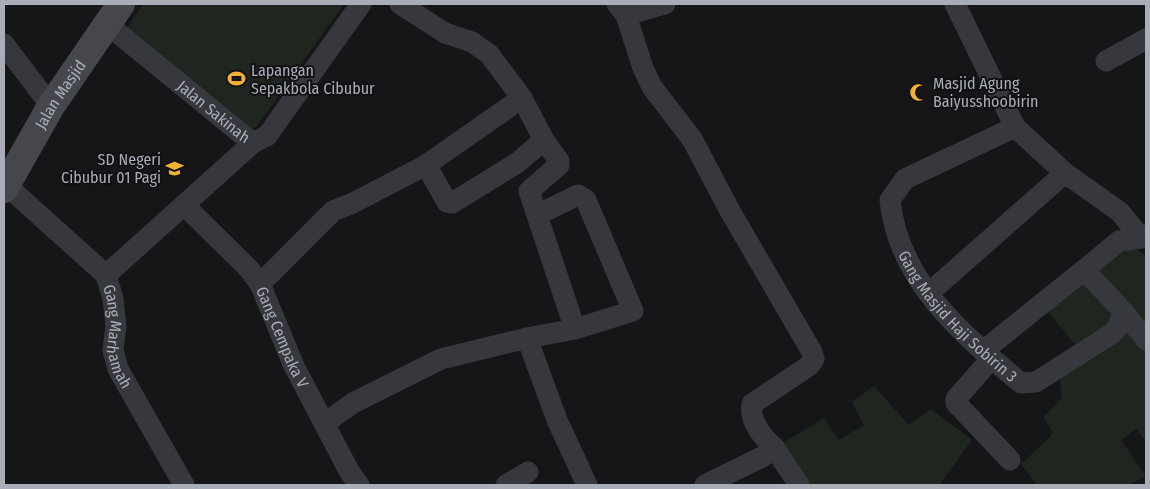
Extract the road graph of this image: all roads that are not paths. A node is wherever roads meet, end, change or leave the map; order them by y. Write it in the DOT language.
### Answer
graph roads {
  1 [pos="361,4"];
  2 [pos="400,4"];
  3 [pos="665,4"];
  4 [pos="955,4"];
  5 [pos="622,9"];
  6 [pos="114,14"];
  7 [pos="1146,39"];
  8 [pos="4,44"];
  9 [pos="1106,61"];
  10 [pos="522,98"];
  11 [pos="51,106"];
  12 [pos="1015,127"];
  13 [pos="544,140"];
  14 [pos="254,142"];
  15 [pos="426,165"];
  16 [pos="1065,174"];
  17 [pos="5,187"];
  18 [pos="185,206"];
  19 [pos="537,215"];
  20 [pos="1144,236"];
  21 [pos="1084,270"];
  22 [pos="106,275"];
  23 [pos="260,284"];
  24 [pos="929,293"];
  25 [pos="1123,311"];
  26 [pos="575,330"];
  27 [pos="527,338"];
  28 [pos="1146,340"];
  29 [pos="987,355"];
  30 [pos="325,423"];
  31 [pos="774,447"];
  32 [pos="1010,460"];
  33 [pos="528,472"];
  34 [pos="184,485"];
  35 [pos="359,485"];
  36 [pos="506,485"];
  37 [pos="587,485"];
  38 [pos="706,485"];
  39 [pos="799,485"];
  1 -- 14 [label="street, Jalan Sakinah"];
  2 -- 10 [label="street"];
  3 -- 5 [label="street"];
  4 -- 12 [label="street"];
  5 -- 31 [label="street"];
  6 -- 11 [label="street, Jalan Masjid"];
  6 -- 14 [label="street, Jalan Sakinah"];
  7 -- 9 [label="street"];
  8 -- 11 [label="street"];
  10 -- 13 [label="street"];
  10 -- 15 [label="street"];
  11 -- 17 [label="street, Jalan Masjid"];
  12 -- 16 [label="street"];
  12 -- 24 [label="street, Gang Masjid Haji Sobirin 3"];
  13 -- 15 [label="street"];
  13 -- 19 [label="street"];
  14 -- 18 [label="street"];
  15 -- 23 [label="street"];
  16 -- 20 [label="street"];
  16 -- 24 [label="street"];
  17 -- 22 [label="street, Gang Marhamah"];
  18 -- 22 [label="street"];
  18 -- 23 [label="street, Gang Cempaka V"];
  19 -- 26 [label="street"];
  19 -- 26 [label="street"];
  20 -- 21 [label="street"];
  21 -- 25 [label="street"];
  21 -- 29 [label="street"];
  22 -- 34 [label="street, Gang Marhamah"];
  23 -- 30 [label="street, Gang Cempaka V"];
  24 -- 29 [label="street, Gang Masjid Haji Sobirin 3"];
  25 -- 28 [label="street"];
  25 -- 29 [label="street, Gang Masjid Haji Sobirin 3"];
  26 -- 27 [label="street"];
  27 -- 30 [label="street"];
  27 -- 37 [label="street"];
  29 -- 32 [label="street"];
  30 -- 35 [label="street, Gang Cempaka V"];
  31 -- 38 [label="street"];
  31 -- 39 [label="street"];
  33 -- 36 [label="street"];
}
